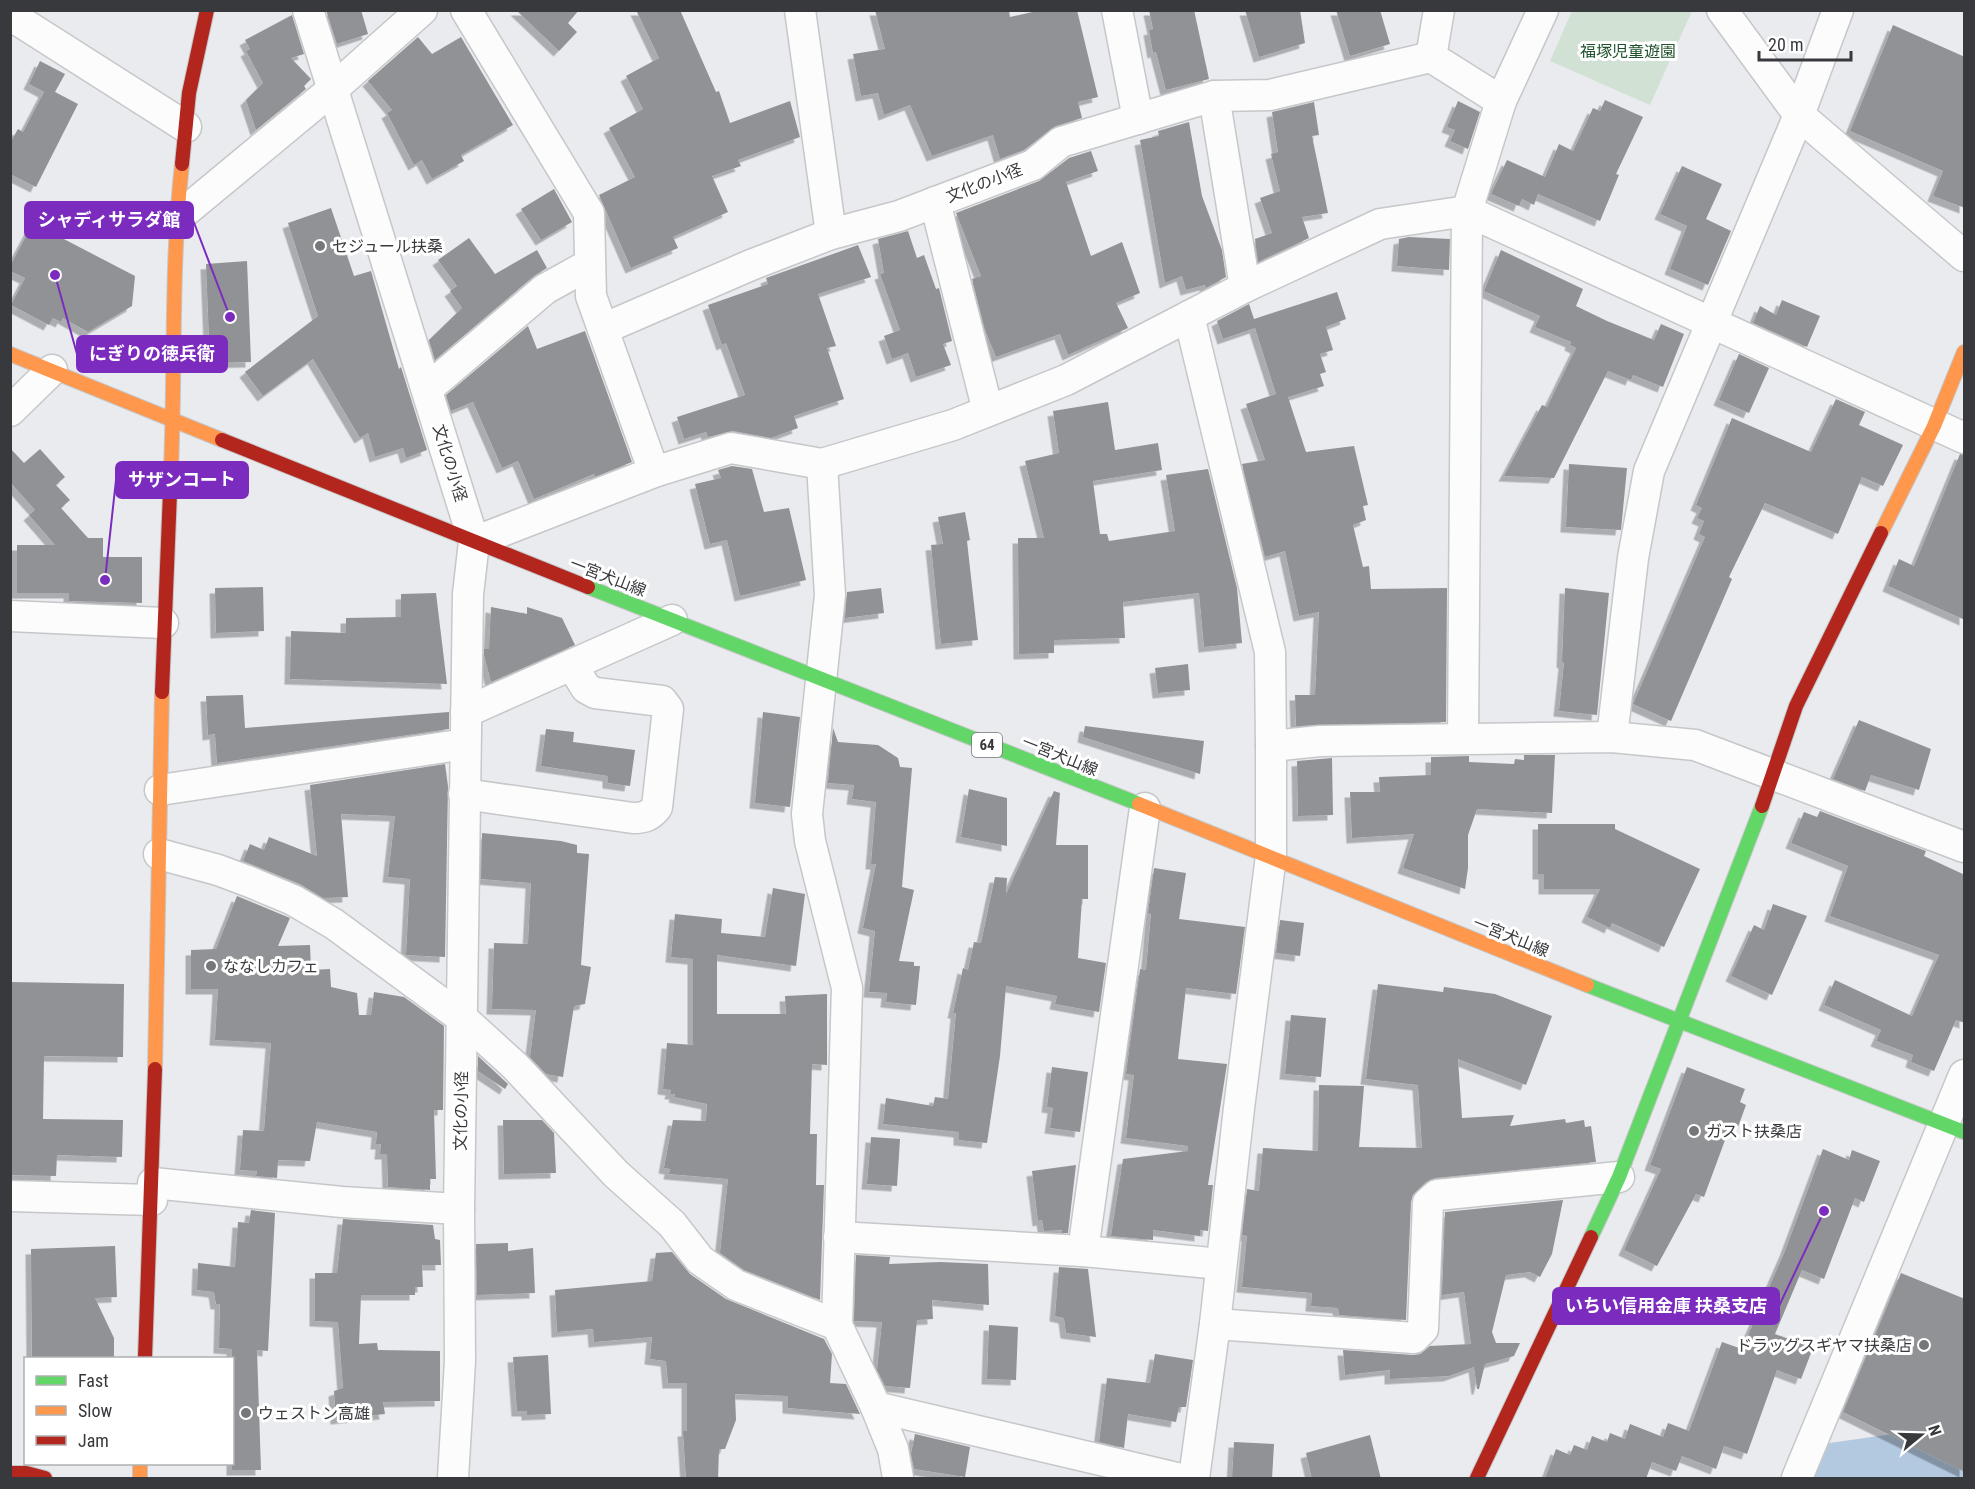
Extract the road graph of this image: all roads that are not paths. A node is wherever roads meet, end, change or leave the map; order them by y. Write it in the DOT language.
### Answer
graph roads {
  1 [pos="207,10"];
  2 [pos="308,10"];
  3 [pos="422,10"];
  4 [pos="466,10"];
  5 [pos="800,10"];
  6 [pos="1117,10"];
  7 [pos="1439,10"];
  8 [pos="1543,10"];
  9 [pos="1722,10"];
  10 [pos="1838,10"];
  11 [pos="10,15"];
  12 [pos="1431,57"];
  13 [pos="333,89"];
  14 [pos="1214,96"];
  15 [pos="1501,101"];
  16 [pos="1800,115"];
  17 [pos="1138,119"];
  18 [pos="186,127"];
  19 [pos="935,202"];
  20 [pos="1467,211"];
  21 [pos="176,219"];
  22 [pos="831,234"];
  23 [pos="1965,256"];
  24 [pos="590,264"];
  25 [pos="1245,287"];
  26 [pos="1189,316"];
  27 [pos="1713,321"];
  28 [pos="603,329"];
  29 [pos="1965,352"];
  30 [pos="10,354"];
  31 [pos="52,370"];
  32 [pos="427,389"];
  33 [pos="10,411"];
  34 [pos="988,411"];
  35 [pos="174,422"];
  36 [pos="1934,426"];
  37 [pos="1965,438"];
  38 [pos="822,464"];
  39 [pos="654,472"];
  40 [pos="474,542"];
  41 [pos="10,616"];
  42 [pos="672,620"];
  43 [pos="163,623"];
  44 [pos="572,665"];
  45 [pos="821,679"];
  46 [pos="466,712"];
  47 [pos="1612,738"];
  48 [pos="1463,739"];
  49 [pos="465,744"];
  50 [pos="1271,746"];
  51 [pos="1774,776"];
  52 [pos="160,790"];
  53 [pos="464,794"];
  54 [pos="1145,808"];
  55 [pos="1965,847"];
  56 [pos="159,854"];
  57 [pos="1271,856"];
  58 [pos="462,1018"];
  59 [pos="1677,1022"];
  60 [pos="1965,1075"];
  61 [pos="1954,1128"];
  62 [pos="1619,1177"];
  63 [pos="152,1191"];
  64 [pos="10,1196"];
  65 [pos="459,1209"];
  66 [pos="839,1236"];
  67 [pos="1083,1251"];
  68 [pos="1221,1264"];
  69 [pos="1215,1324"];
  70 [pos="837,1325"];
  71 [pos="145,1357"];
  72 [pos="876,1407"];
  73 [pos="10,1473"];
  74 [pos="45,1479"];
  75 [pos="453,1479"];
  76 [pos="898,1479"];
  77 [pos="1177,1479"];
  78 [pos="1194,1479"];
  79 [pos="1477,1479"];
  80 [pos="1797,1479"];
  1 -- 18 [label="street"];
  2 -- 13 [label="street, 文化の小径"];
  3 -- 13 [label="street"];
  4 -- 24 [label="street"];
  5 -- 22 [label="street"];
  6 -- 17 [label="street"];
  7 -- 12 [label="street"];
  8 -- 15 [label="street"];
  9 -- 16 [label="street"];
  10 -- 16 [label="street"];
  11 -- 18 [label="street"];
  12 -- 14 [label="street, 文化の小径"];
  12 -- 15 [label="street"];
  13 -- 21 [label="street"];
  13 -- 32 [label="street, 文化の小径"];
  14 -- 17 [label="street, 文化の小径"];
  14 -- 25 [label="street"];
  15 -- 20 [label="street"];
  16 -- 23 [label="street"];
  16 -- 27 [label="street"];
  17 -- 19 [label="street, 文化の小径"];
  18 -- 21 [label="street"];
  19 -- 22 [label="street, 文化の小径"];
  19 -- 34 [label="street"];
  20 -- 25 [label="street"];
  20 -- 27 [label="street"];
  20 -- 48 [label="street"];
  21 -- 35 [label="street"];
  22 -- 28 [label="street, 文化の小径"];
  24 -- 28 [label="street"];
  24 -- 32 [label="street"];
  25 -- 26 [label="street"];
  26 -- 34 [label="street"];
  26 -- 50 [label="street"];
  27 -- 36 [label="street"];
  27 -- 47 [label="street"];
  28 -- 39 [label="street"];
  29 -- 36 [label="street"];
  30 -- 31 [label="street, 一宮犬山線 / 64"];
  31 -- 33 [label="street"];
  31 -- 35 [label="street, 一宮犬山線 / 64"];
  32 -- 40 [label="street, 文化の小径"];
  34 -- 38 [label="street"];
  35 -- 40 [label="street, 一宮犬山線 / 64"];
  35 -- 43 [label="street"];
  36 -- 37 [label="street"];
  36 -- 51 [label="street"];
  38 -- 39 [label="street"];
  38 -- 45 [label="street"];
  39 -- 40 [label="street"];
  40 -- 42 [label="street, 一宮犬山線 / 64"];
  40 -- 46 [label="street, 文化の小径"];
  41 -- 43 [label="street"];
  42 -- 44 [label="street"];
  42 -- 45 [label="street, 一宮犬山線 / 64"];
  43 -- 52 [label="street"];
  44 -- 46 [label="street"];
  44 -- 53 [label="street"];
  45 -- 54 [label="street, 一宮犬山線 / 64"];
  45 -- 66 [label="street"];
  46 -- 49 [label="street, 文化の小径"];
  47 -- 48 [label="street"];
  47 -- 51 [label="street"];
  48 -- 50 [label="street"];
  49 -- 52 [label="street"];
  49 -- 53 [label="street, 文化の小径"];
  50 -- 57 [label="street"];
  51 -- 55 [label="street"];
  51 -- 59 [label="street"];
  52 -- 56 [label="street"];
  53 -- 58 [label="street, 文化の小径"];
  54 -- 57 [label="street, 一宮犬山線 / 64"];
  54 -- 67 [label="street"];
  56 -- 58 [label="street"];
  56 -- 63 [label="street"];
  57 -- 59 [label="street, 一宮犬山線 / 64"];
  57 -- 68 [label="street"];
  58 -- 65 [label="street, 文化の小径"];
  58 -- 70 [label="street"];
  59 -- 61 [label="street, 一宮犬山線 / 64"];
  59 -- 62 [label="street"];
  60 -- 61 [label="street"];
  61 -- 80 [label="street"];
  62 -- 69 [label="street"];
  62 -- 79 [label="street"];
  63 -- 64 [label="street"];
  63 -- 65 [label="street"];
  63 -- 71 [label="street"];
  65 -- 75 [label="street, 文化の小径"];
  66 -- 67 [label="street"];
  66 -- 70 [label="street"];
  67 -- 68 [label="street"];
  68 -- 69 [label="street"];
  69 -- 78 [label="street"];
  70 -- 72 [label="street"];
  72 -- 76 [label="street"];
  72 -- 77 [label="street"];
  73 -- 74 [label="street"];
}
